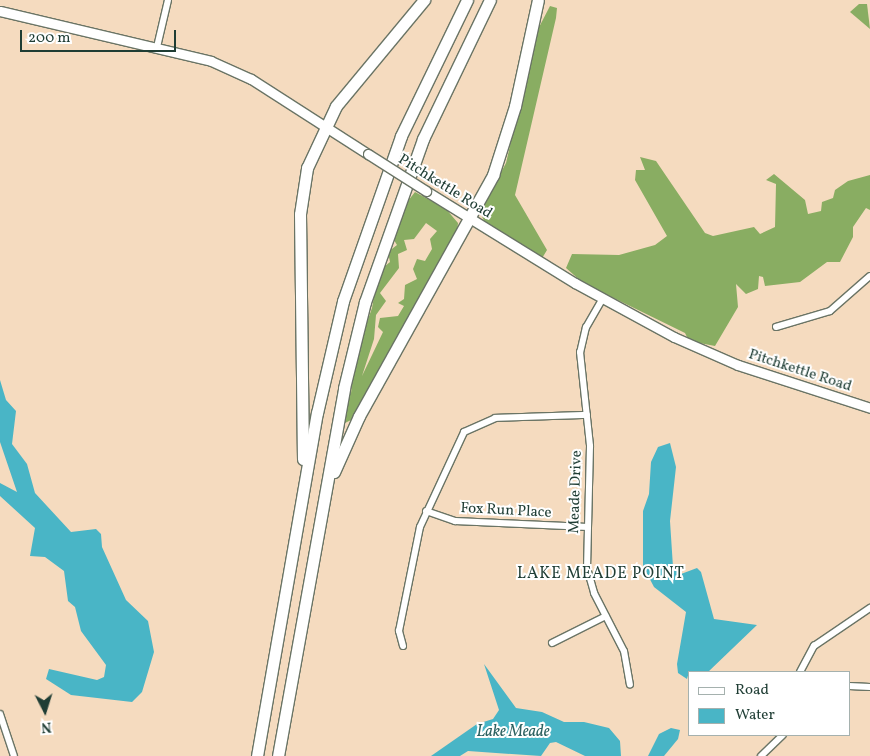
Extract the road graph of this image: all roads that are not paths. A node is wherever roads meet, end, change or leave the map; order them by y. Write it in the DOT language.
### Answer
graph roads {
  1 [pos="168,0"];
  2 [pos="424,0"];
  3 [pos="467,0"];
  4 [pos="490,0"];
  5 [pos="538,0"];
  6 [pos="0,11"];
  7 [pos="157,47"];
  8 [pos="324,125"];
  9 [pos="471,219"];
  10 [pos="870,276"];
  11 [pos="603,298"];
  12 [pos="776,327"];
  13 [pos="870,408"];
  14 [pos="587,415"];
  15 [pos="426,511"];
  16 [pos="588,527"];
  17 [pos="318,533"];
  18 [pos="296,534"];
  19 [pos="870,608"];
  20 [pos="606,616"];
  21 [pos="552,643"];
  22 [pos="403,646"];
  23 [pos="801,671"];
  24 [pos="630,684"];
  25 [pos="850,686"];
  26 [pos="870,687"];
  27 [pos="0,714"];
  28 [pos="2,727"];
  29 [pos="782,736"];
  30 [pos="14,756"];
  31 [pos="257,756"];
  32 [pos="278,756"];
  33 [pos="761,756"];
  1 -- 7 [label="street"];
  2 -- 8 [label="highway"];
  3 -- 18 [label="highway"];
  4 -- 17 [label="highway"];
  5 -- 9 [label="highway"];
  6 -- 7 [label="main road, Pitchkettle Road"];
  7 -- 8 [label="main road, Pitchkettle Road"];
  8 -- 9 [label="main road, Pitchkettle Road, bridge"];
  8 -- 18 [label="highway"];
  9 -- 11 [label="main road, Pitchkettle Road"];
  9 -- 17 [label="highway"];
  10 -- 12 [label="street"];
  11 -- 13 [label="main road, Pitchkettle Road"];
  11 -- 14 [label="street, Meade Drive"];
  14 -- 15 [label="street"];
  14 -- 16 [label="street, Meade Drive"];
  15 -- 16 [label="street, Fox Run Place"];
  15 -- 22 [label="street"];
  16 -- 20 [label="street, Meade Drive"];
  17 -- 32 [label="highway"];
  18 -- 31 [label="highway"];
  19 -- 23 [label="street"];
  20 -- 21 [label="street"];
  20 -- 24 [label="street, Meade Drive"];
  25 -- 26 [label="street"];
  27 -- 28 [label="street"];
  28 -- 30 [label="street"];
  29 -- 33 [label="street"];
}
